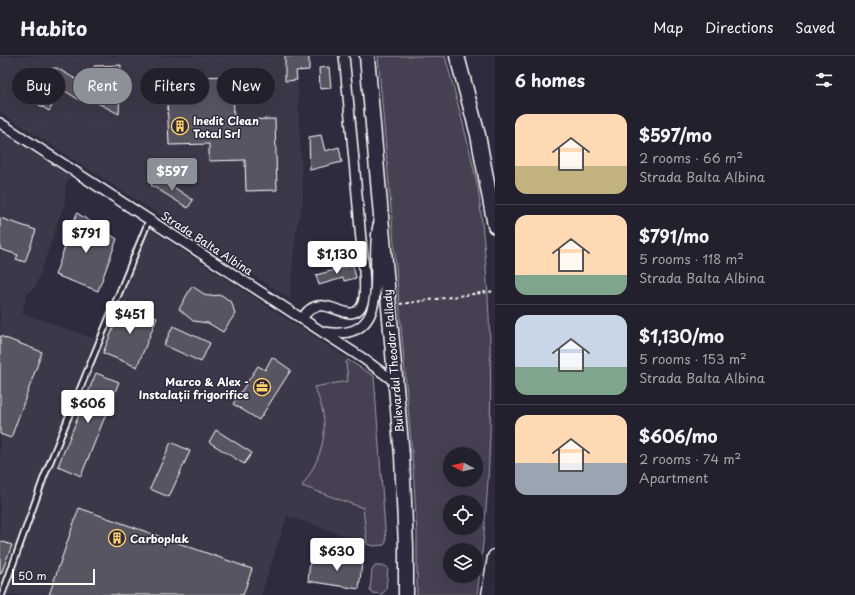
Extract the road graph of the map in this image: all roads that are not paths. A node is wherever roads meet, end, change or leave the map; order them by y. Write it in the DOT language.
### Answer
graph roads {
  1 [pos="344,56"];
  2 [pos="367,56"];
  3 [pos="457,56"];
  4 [pos="0,123"];
  5 [pos="494,197"];
  6 [pos="380,216"];
  7 [pos="149,220"];
  8 [pos="495,226"];
  9 [pos="302,319"];
  10 [pos="320,331"];
  11 [pos="395,382"];
  12 [pos="495,557"];
  13 [pos="2,595"];
  14 [pos="406,595"];
  15 [pos="489,595"];
  1 -- 9 [label="street"];
  2 -- 6 [label="main road, Bulevardul Theodor Pallady"];
  3 -- 5 [label="main road"];
  4 -- 7 [label="street, Strada Balta Albina"];
  5 -- 8 [label="main road"];
  6 -- 10 [label="street, Strada Balta Albina"];
  6 -- 11 [label="main road, Bulevardul Theodor Pallady"];
  7 -- 9 [label="street, Strada Balta Albina"];
  7 -- 13 [label="lane"];
  9 -- 10 [label="street, Strada Balta Albina"];
  10 -- 11 [label="street, Strada Balta Albina"];
  11 -- 14 [label="main road, Bulevardul Theodor Pallady"];
  12 -- 15 [label="main road"];
}
